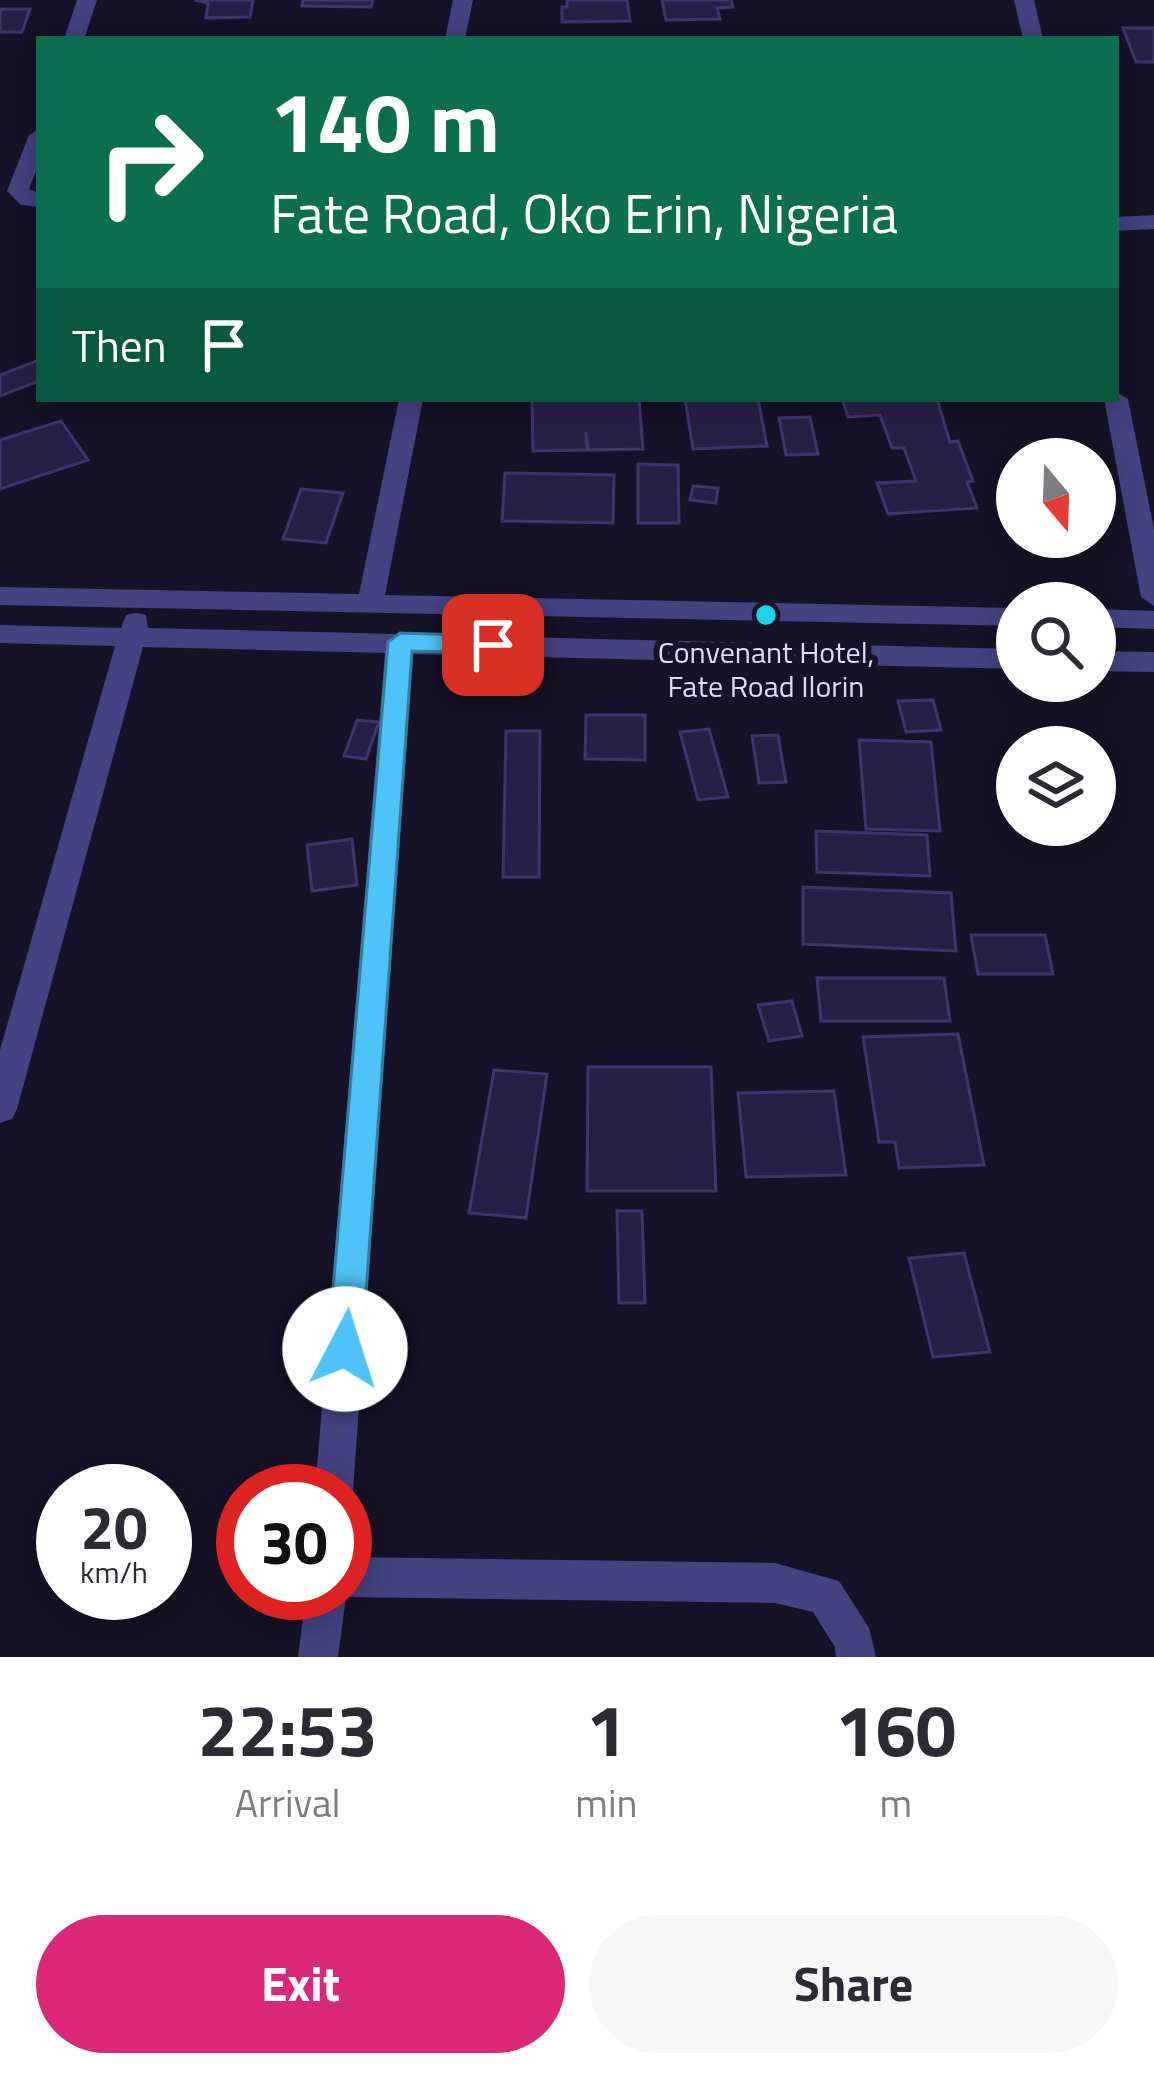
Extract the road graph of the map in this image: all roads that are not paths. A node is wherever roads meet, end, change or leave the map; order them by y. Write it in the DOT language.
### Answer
graph roads {
  1 [pos="87,0"];
  2 [pos="463,0"];
  3 [pos="1024,0"];
  4 [pos="75,36"];
  5 [pos="456,36"];
  6 [pos="1032,36"];
  7 [pos="36,143"];
  8 [pos="36,200"];
  9 [pos="1154,221"];
  10 [pos="1119,224"];
  11 [pos="410,402"];
  12 [pos="1117,402"];
  13 [pos="0,596"];
  14 [pos="1154,597"];
  15 [pos="142,599"];
  16 [pos="370,605"];
  17 [pos="996,617"];
  18 [pos="1116,619"];
  19 [pos="1154,620"];
  20 [pos="0,634"];
  21 [pos="133,637"];
  22 [pos="400,642"];
  23 [pos="996,658"];
  24 [pos="1116,661"];
  25 [pos="1154,662"];
  26 [pos="0,1109"];
  27 [pos="336,1464"];
  28 [pos="372,1577"];
  29 [pos="323,1620"];
  30 [pos="318,1657"];
  31 [pos="856,1657"];
  1 -- 4 [label="street"];
  2 -- 5 [label="street"];
  3 -- 6 [label="street"];
  7 -- 8 [label="street"];
  9 -- 10 [label="street"];
  11 -- 16 [label="street"];
  12 -- 14 [label="street"];
  13 -- 15 [label="street"];
  15 -- 16 [label="street"];
  15 -- 21 [label="street"];
  16 -- 17 [label="street"];
  18 -- 19 [label="street"];
  20 -- 21 [label="street"];
  21 -- 22 [label="street"];
  21 -- 26 [label="street"];
  22 -- 23 [label="street"];
  22 -- 27 [label="street"];
  24 -- 25 [label="street"];
  28 -- 31 [label="street"];
  29 -- 30 [label="street"];
}
